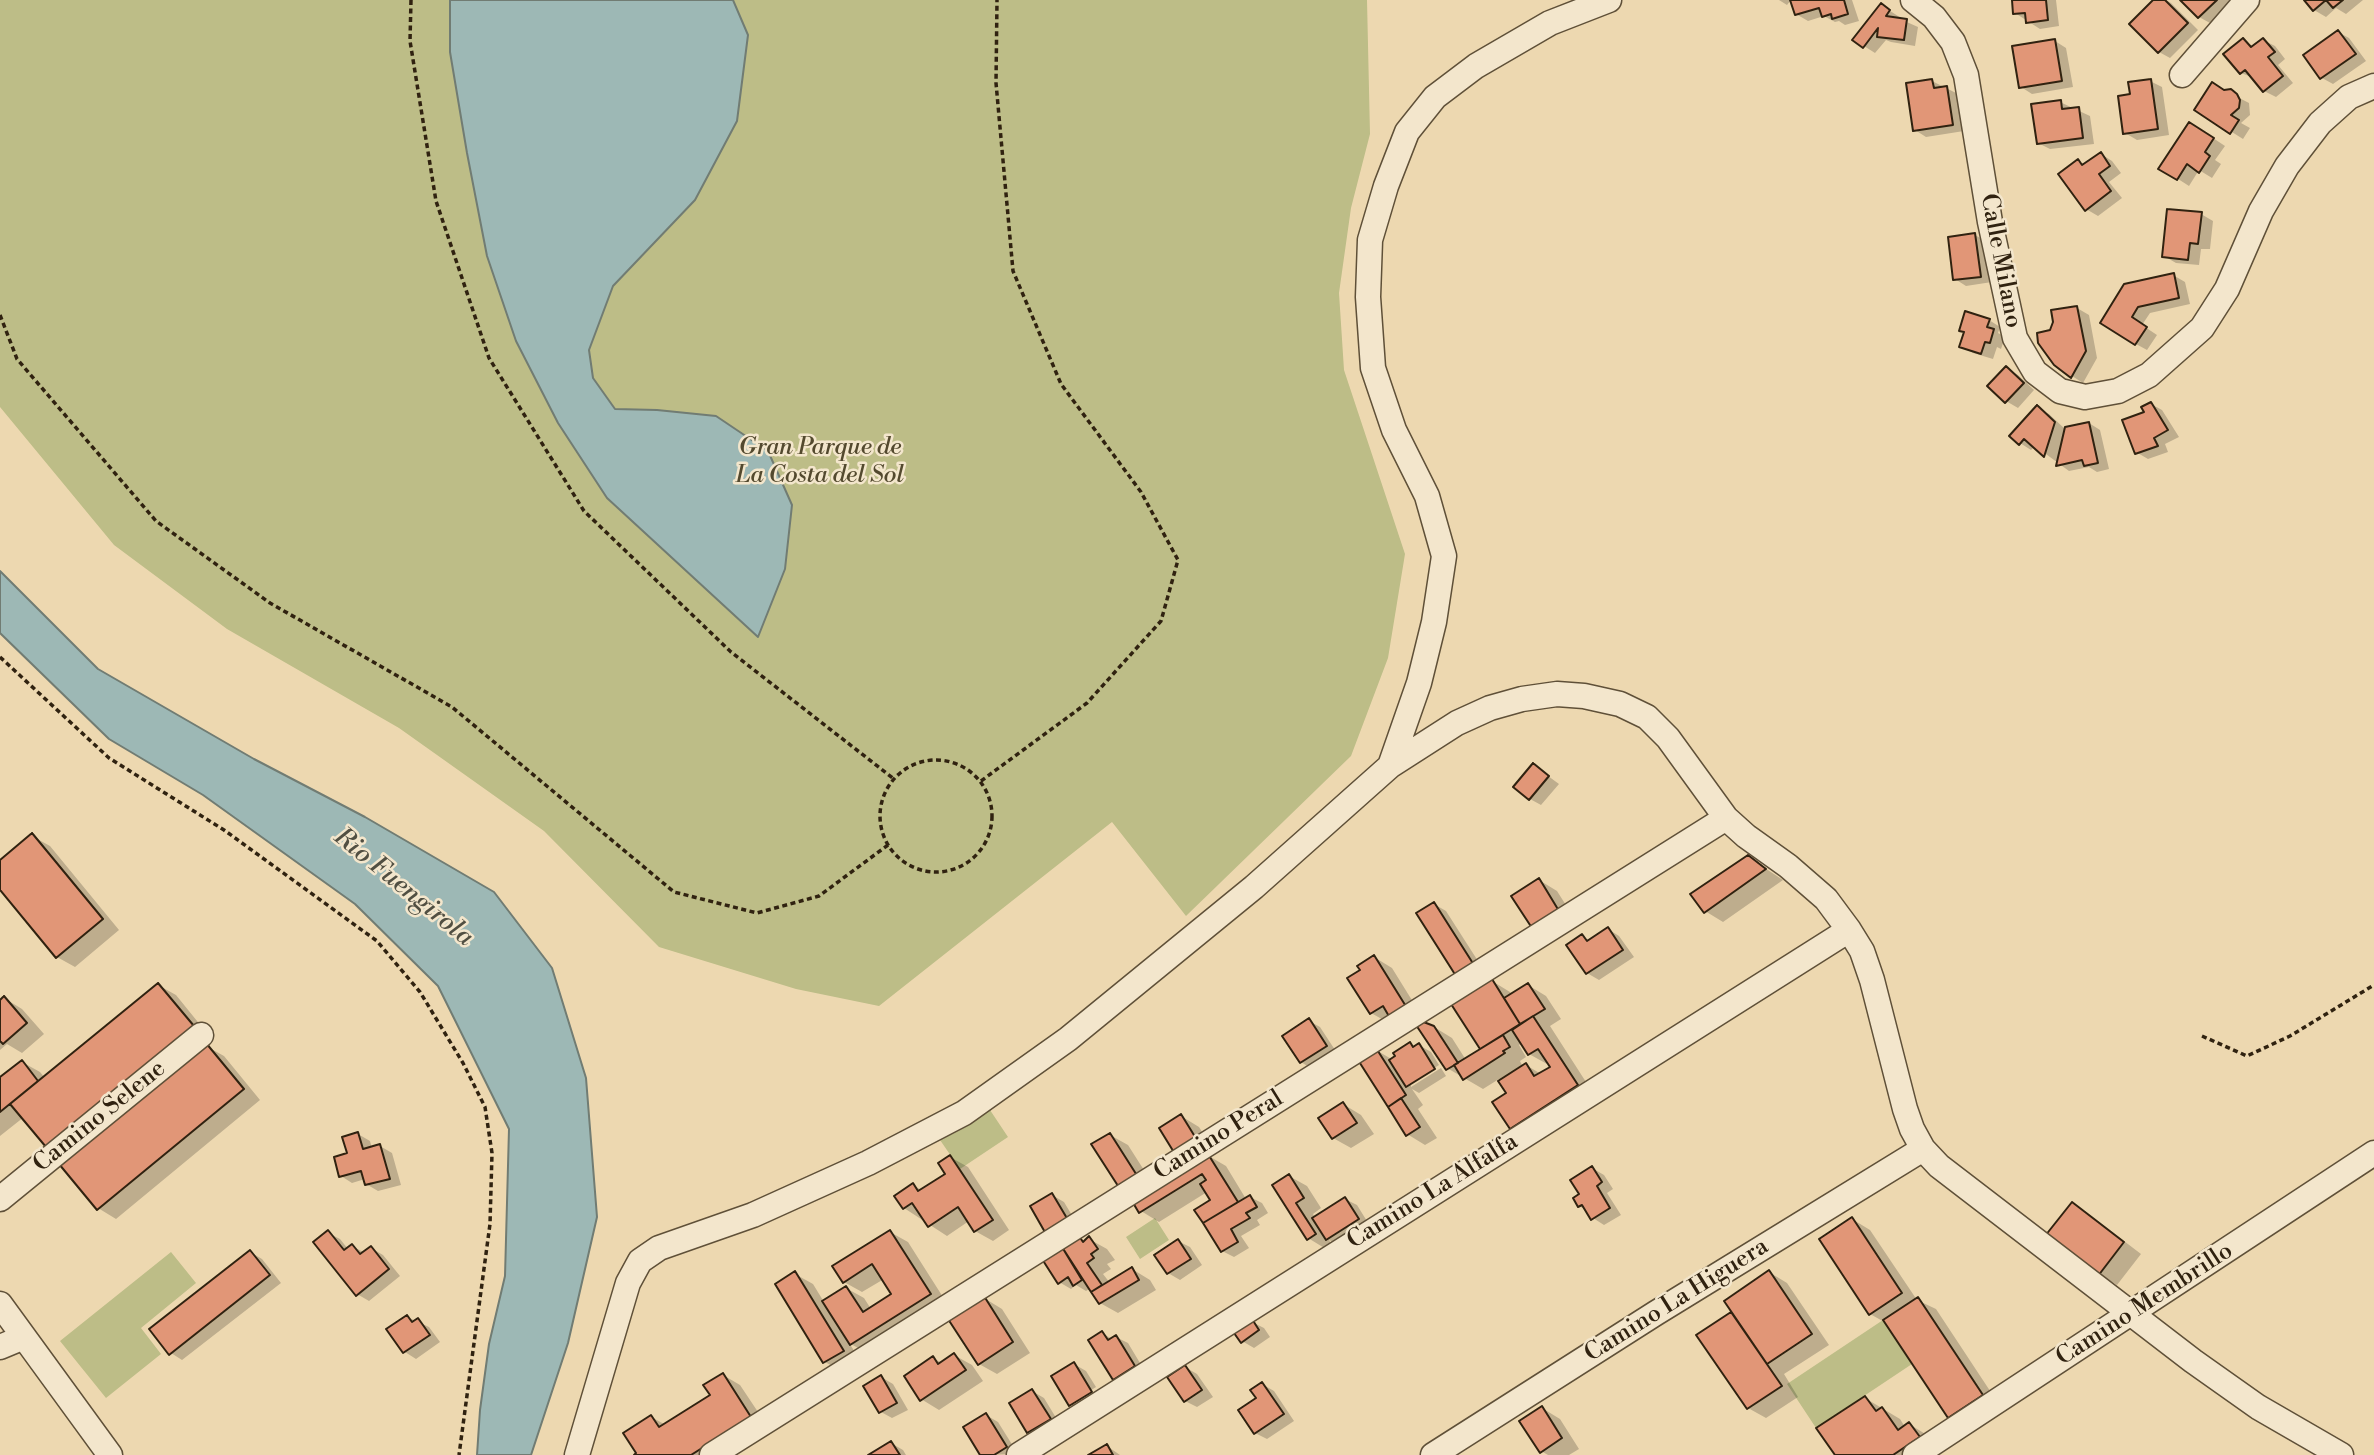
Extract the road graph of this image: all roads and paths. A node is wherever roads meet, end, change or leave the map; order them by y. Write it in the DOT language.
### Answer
graph roads {
  1 [pos="411,0"];
  2 [pos="997,0"];
  3 [pos="1609,0"];
  4 [pos="1913,0"];
  5 [pos="2247,0"];
  6 [pos="2182,75"];
  7 [pos="2374,86"];
  8 [pos="0,315"];
  9 [pos="0,657"];
  10 [pos="1390,766"];
  11 [pos="894,779"];
  12 [pos="981,781"];
  13 [pos="1726,818"];
  14 [pos="888,845"];
  15 [pos="1849,930"];
  16 [pos="2374,985"];
  17 [pos="201,1035"];
  18 [pos="2202,1036"];
  19 [pos="1923,1149"];
  20 [pos="2374,1153"];
  21 [pos="0,1199"];
  22 [pos="0,1304"];
  23 [pos="2132,1313"];
  24 [pos="24,1337"];
  25 [pos="0,1347"];
  26 [pos="105,1454"];
  27 [pos="459,1455"];
  28 [pos="577,1455"];
  29 [pos="712,1455"];
  30 [pos="1018,1455"];
  31 [pos="1433,1455"];
  32 [pos="1915,1455"];
  33 [pos="2341,1455"];
  1 -- 11 [label="path"];
  2 -- 12 [label="path"];
  3 -- 10 [label="street"];
  4 -- 7 [label="street, Calle Milano"];
  5 -- 6 [label="street"];
  8 -- 14 [label="path"];
  9 -- 27 [label="path"];
  10 -- 13 [label="street"];
  10 -- 28 [label="street"];
  11 -- 12 [label="path"];
  11 -- 14 [label="path"];
  12 -- 14 [label="path"];
  13 -- 15 [label="street"];
  13 -- 29 [label="street, Camino Peral"];
  15 -- 19 [label="street"];
  15 -- 30 [label="street, Camino La Alfalfa"];
  16 -- 18 [label="path"];
  17 -- 21 [label="street, Camino Selene"];
  19 -- 23 [label="street"];
  19 -- 31 [label="street, Camino La Higuera"];
  20 -- 23 [label="street, Camino Membrillo"];
  22 -- 24 [label="street"];
  23 -- 32 [label="street, Camino Membrillo"];
  23 -- 33 [label="street"];
  24 -- 25 [label="street"];
  24 -- 26 [label="street"];
}
